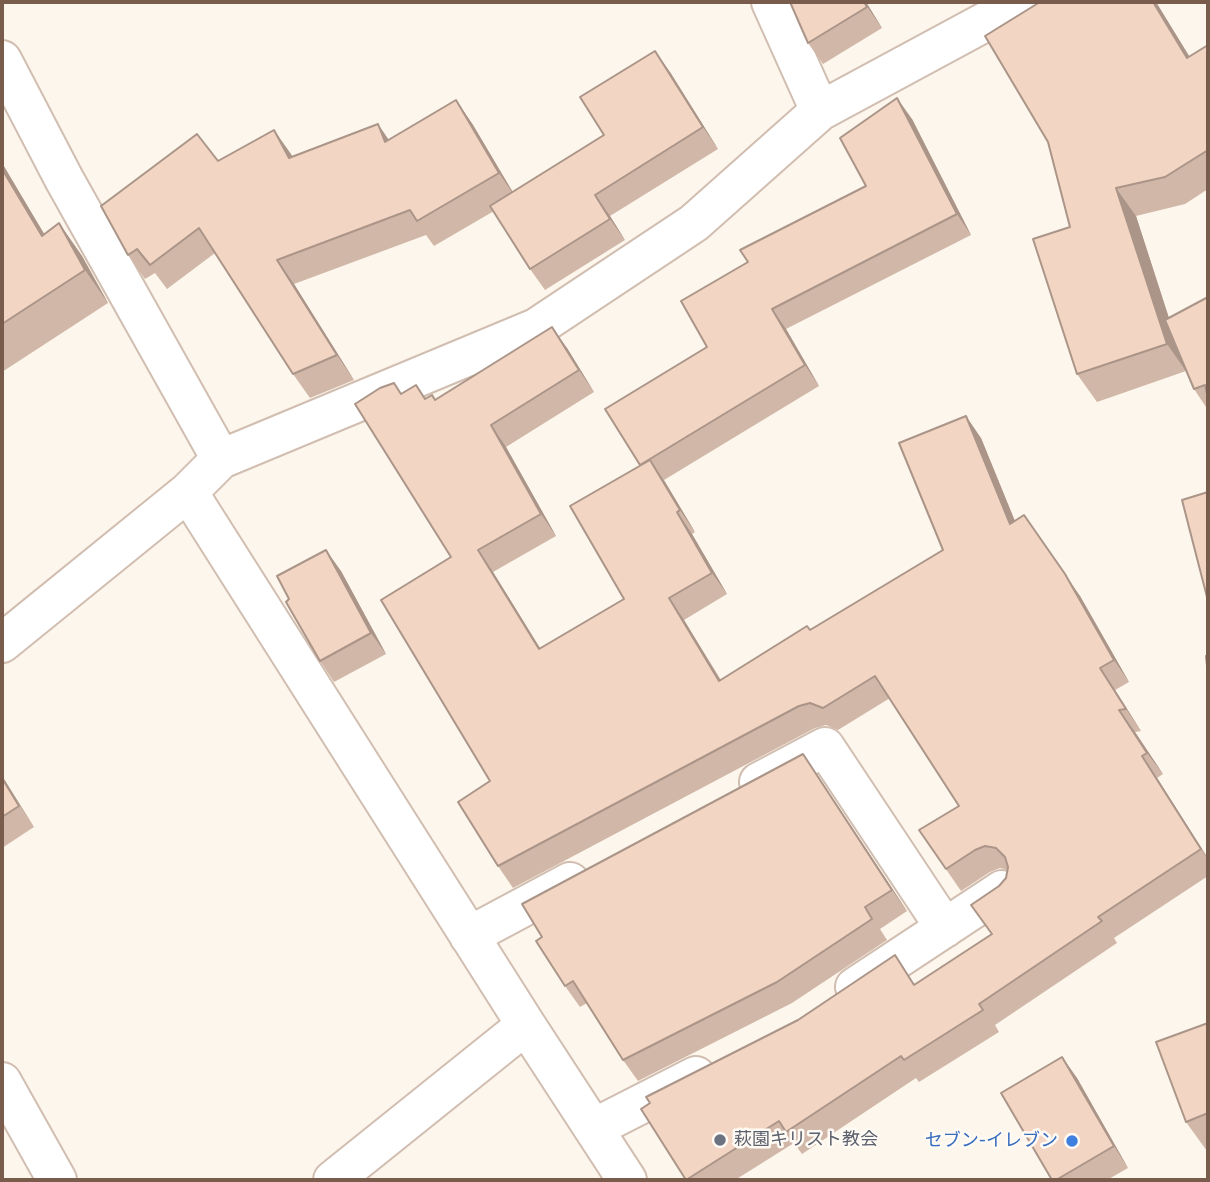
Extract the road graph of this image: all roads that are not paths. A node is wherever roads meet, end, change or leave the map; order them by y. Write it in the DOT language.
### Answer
graph roads {
  1 [pos="771,2"];
  2 [pos="1022,2"];
  3 [pos="2,60"];
  4 [pos="820,111"];
  5 [pos="221,459"];
  6 [pos="188,492"];
  7 [pos="2,643"];
  8 [pos="727,799"];
  9 [pos="604,864"];
  10 [pos="1002,890"];
  11 [pos="945,928"];
  12 [pos="469,936"];
  13 [pos="825,1007"];
  14 [pos="526,1025"];
  15 [pos="729,1059"];
  16 [pos="2,1082"];
  17 [pos="594,1128"];
  18 [pos="57,1180"];
  19 [pos="333,1180"];
  20 [pos="627,1180"];
  1 -- 4 [label="street"];
  2 -- 4 [label="street"];
  3 -- 5 [label="street"];
  4 -- 5 [label="street"];
  5 -- 6 [label="street"];
  6 -- 7 [label="street"];
  6 -- 12 [label="street"];
  8 -- 11 [label="street"];
  9 -- 12 [label="street"];
  10 -- 11 [label="street"];
  11 -- 13 [label="street"];
  12 -- 14 [label="street"];
  14 -- 17 [label="street"];
  14 -- 19 [label="street"];
  15 -- 17 [label="street"];
  16 -- 18 [label="street"];
  17 -- 20 [label="street"];
}
